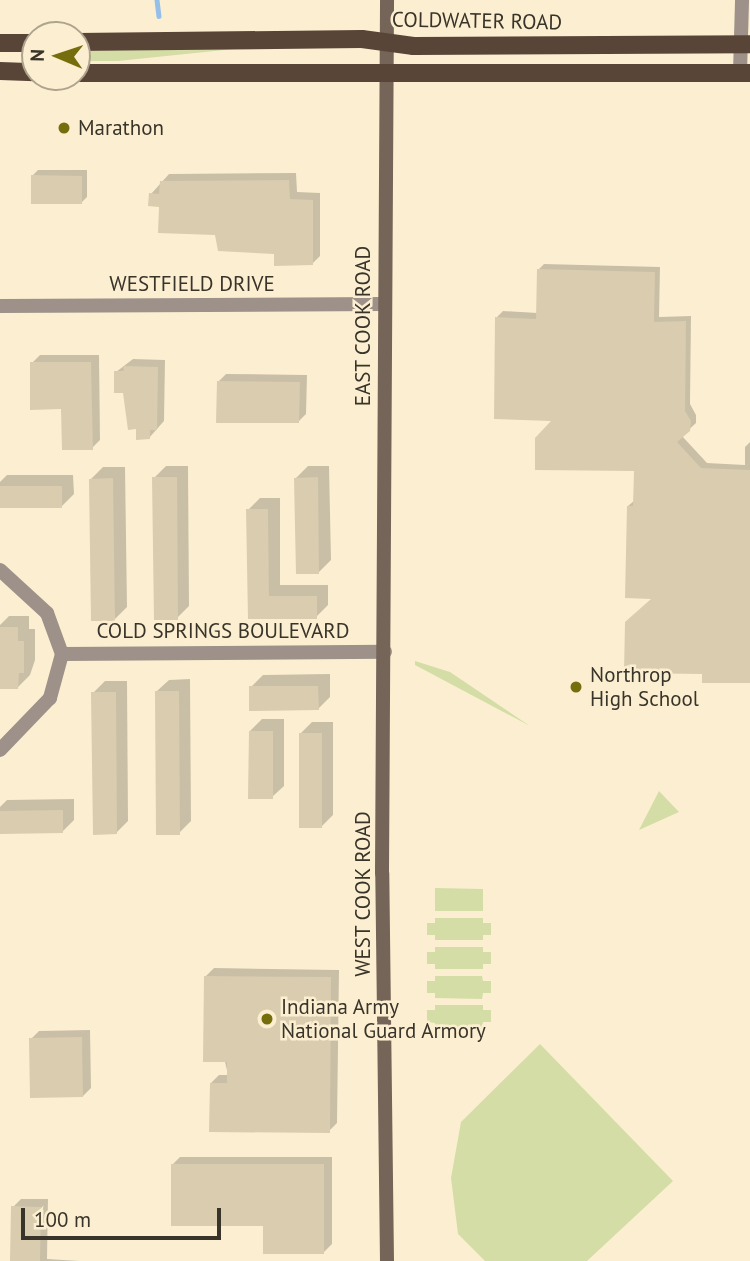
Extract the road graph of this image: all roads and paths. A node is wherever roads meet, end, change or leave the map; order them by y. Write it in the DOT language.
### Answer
graph roads {
  1 [pos="387,0"];
  2 [pos="742,0"];
  3 [pos="91,42"];
  4 [pos="387,42"];
  5 [pos="0,43"];
  6 [pos="21,43"];
  7 [pos="745,43"];
  8 [pos="0,71"];
  9 [pos="21,72"];
  10 [pos="386,72"];
  11 [pos="91,73"];
  12 [pos="745,73"];
  13 [pos="384,304"];
  14 [pos="0,306"];
  15 [pos="0,570"];
  16 [pos="385,652"];
  17 [pos="62,654"];
  18 [pos="0,750"];
  19 [pos="387,1261"];
  1 -- 4 [label="main road, EAST COOK ROAD"];
  2 -- 7 [label="street"];
  3 -- 4 [label="main road, COLDWATER ROAD"];
  4 -- 7 [label="main road, COLDWATER ROAD"];
  4 -- 10 [label="main road, EAST COOK ROAD"];
  5 -- 6 [label="main road"];
  7 -- 12 [label="street"];
  8 -- 9 [label="main road"];
  10 -- 11 [label="main road"];
  10 -- 12 [label="main road"];
  10 -- 13 [label="main road, EAST COOK ROAD"];
  13 -- 14 [label="street, WESTFIELD DRIVE"];
  13 -- 16 [label="main road, EAST COOK ROAD"];
  15 -- 17 [label="street"];
  16 -- 17 [label="street, COLD SPRINGS BOULEVARD"];
  16 -- 19 [label="main road, WEST COOK ROAD"];
  17 -- 18 [label="street"];
}
